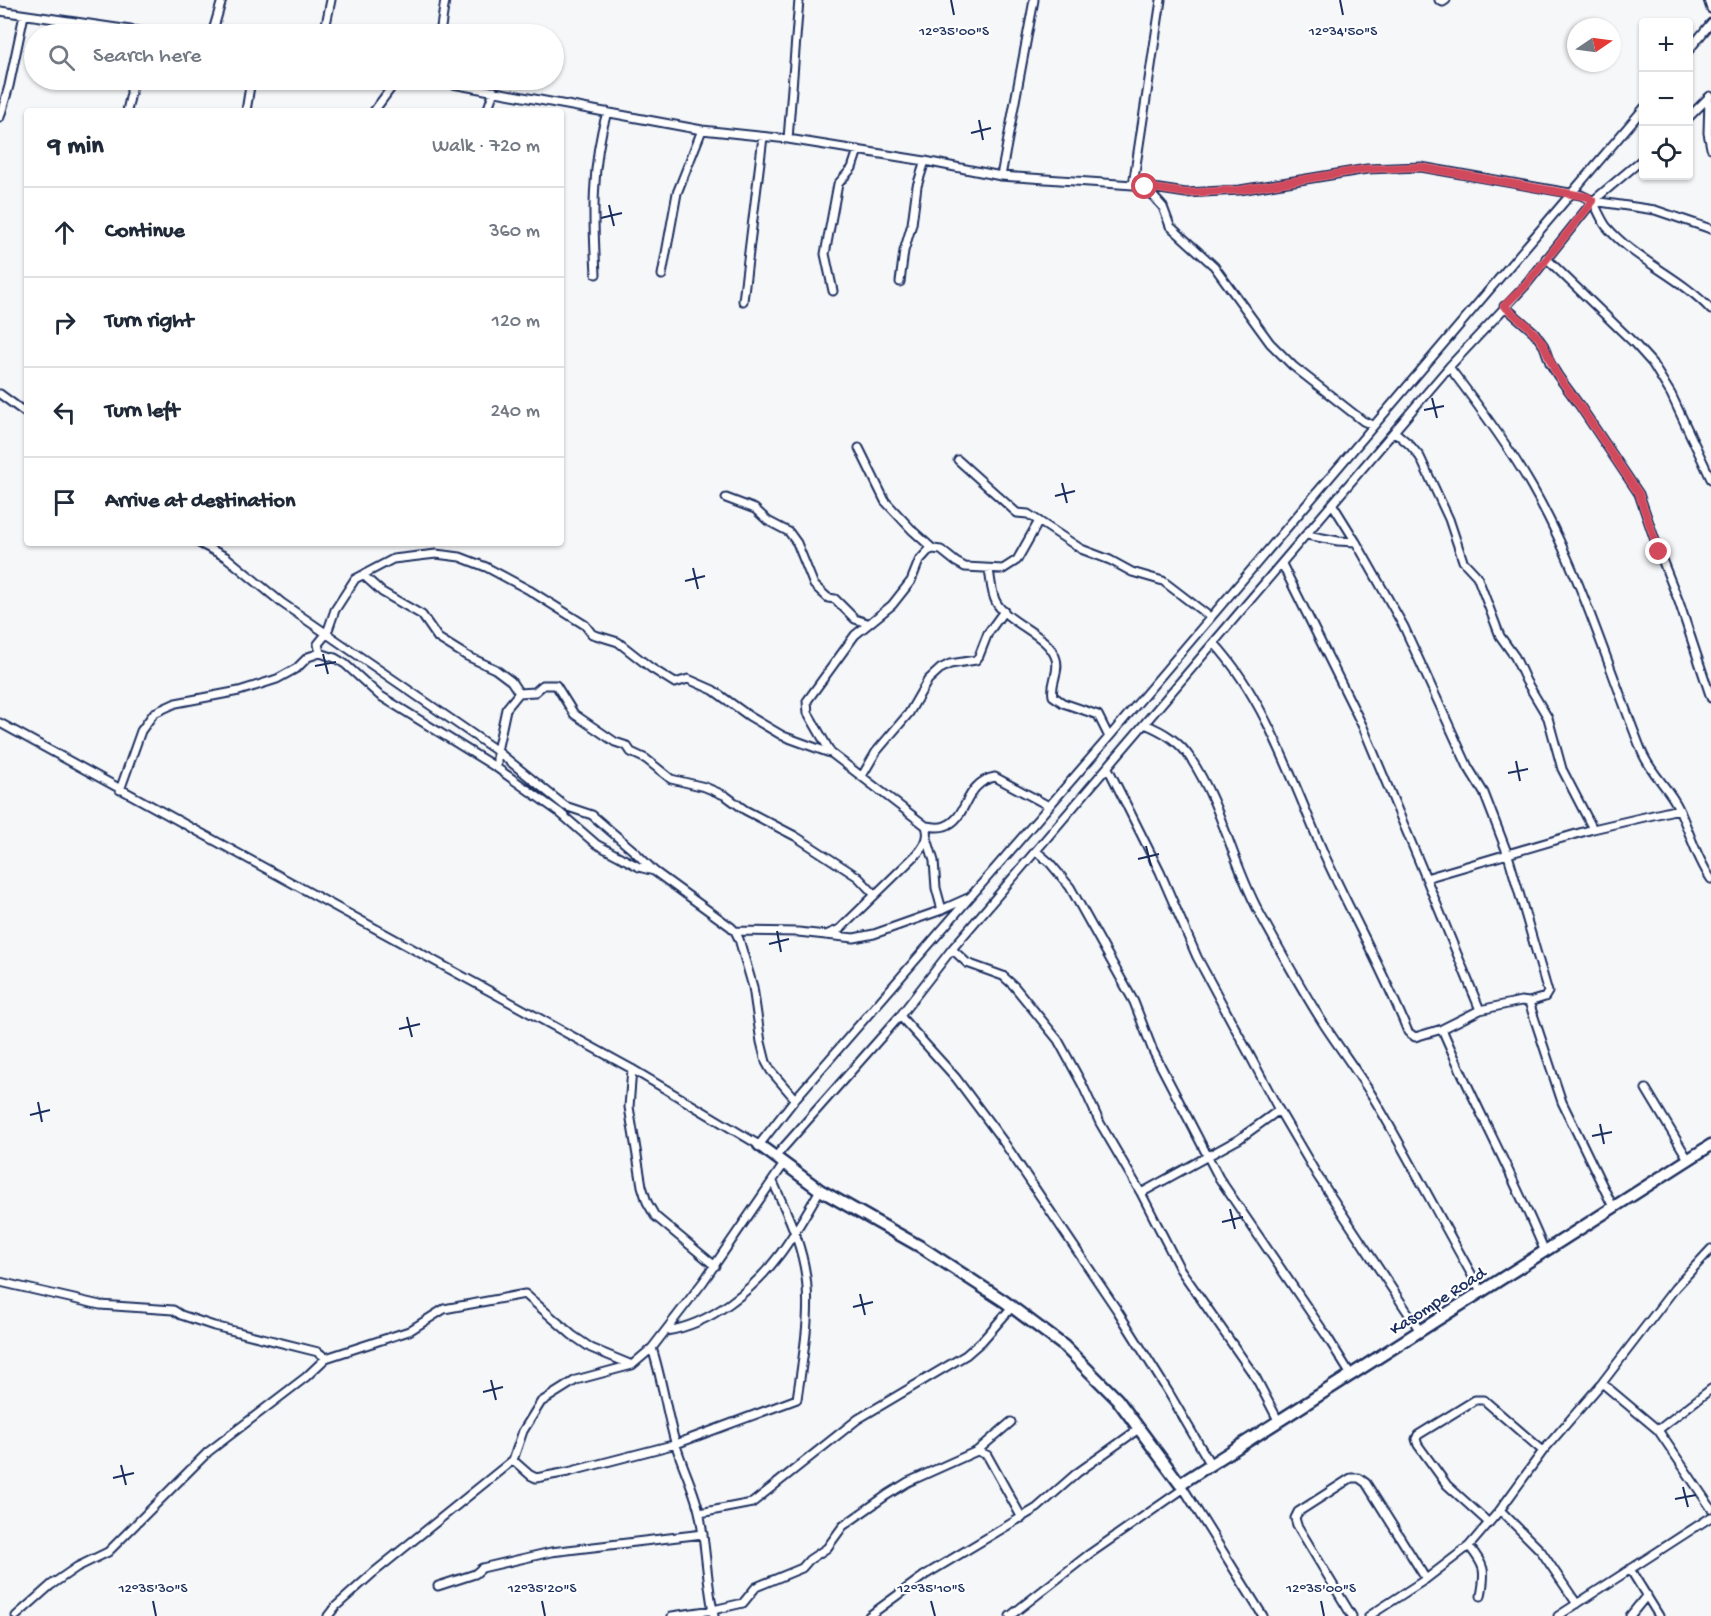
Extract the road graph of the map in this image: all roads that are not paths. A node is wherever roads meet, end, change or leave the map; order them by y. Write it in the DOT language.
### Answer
graph roads {
  1 [pos="222,0"];
  2 [pos="332,0"];
  3 [pos="445,0"];
  4 [pos="799,0"];
  5 [pos="1034,0"];
  6 [pos="1161,0"];
  7 [pos="1440,0"];
  8 [pos="1446,0"];
  9 [pos="1708,0"];
  10 [pos="1711,9"];
  11 [pos="0,11"];
  12 [pos="24,15"];
  13 [pos="1711,23"];
  14 [pos="81,24"];
  15 [pos="215,24"];
  16 [pos="326,24"];
  17 [pos="441,24"];
  18 [pos="1693,46"];
  19 [pos="130,90"];
  20 [pos="249,90"];
  21 [pos="390,90"];
  22 [pos="488,90"];
  23 [pos="494,91"];
  24 [pos="1710,96"];
  25 [pos="127,108"];
  26 [pos="246,108"];
  27 [pos="376,108"];
  28 [pos="488,108"];
  29 [pos="607,112"];
  30 [pos="1639,114"];
  31 [pos="1693,114"];
  32 [pos="0,117"];
  33 [pos="702,130"];
  34 [pos="763,137"];
  35 [pos="788,139"];
  36 [pos="1711,148"];
  37 [pos="858,150"];
  38 [pos="926,161"];
  39 [pos="1639,162"];
  40 [pos="1000,176"];
  41 [pos="1133,184"];
  42 [pos="1145,187"];
  43 [pos="1570,194"];
  44 [pos="1593,201"];
  45 [pos="1711,229"];
  46 [pos="1546,258"];
  47 [pos="596,274"];
  48 [pos="662,275"];
  49 [pos="900,282"];
  50 [pos="833,291"];
  51 [pos="743,301"];
  52 [pos="1504,306"];
  53 [pos="1711,310"];
  54 [pos="1449,368"];
  55 [pos="0,394"];
  56 [pos="24,412"];
  57 [pos="1372,425"];
  58 [pos="1395,432"];
  59 [pos="859,448"];
  60 [pos="958,460"];
  61 [pos="1711,479"];
  62 [pos="726,498"];
  63 [pos="1333,505"];
  64 [pos="1039,521"];
  65 [pos="1307,535"];
  66 [pos="1356,542"];
  67 [pos="205,546"];
  68 [pos="933,549"];
  69 [pos="1282,564"];
  70 [pos="989,570"];
  71 [pos="363,575"];
  72 [pos="1004,611"];
  73 [pos="1210,617"];
  74 [pos="867,623"];
  75 [pos="327,633"];
  76 [pos="1214,643"];
  77 [pos="320,653"];
  78 [pos="519,693"];
  79 [pos="1711,698"];
  80 [pos="0,723"];
  81 [pos="1145,724"];
  82 [pos="1109,737"];
  83 [pos="497,751"];
  84 [pos="831,753"];
  85 [pos="497,768"];
  86 [pos="1108,768"];
  87 [pos="861,776"];
  88 [pos="120,790"];
  89 [pos="1049,806"];
  90 [pos="1679,809"];
  91 [pos="926,826"];
  92 [pos="1593,829"];
  93 [pos="927,838"];
  94 [pos="1036,851"];
  95 [pos="1508,855"];
  96 [pos="654,871"];
  97 [pos="1426,878"];
  98 [pos="1711,879"];
  99 [pos="875,895"];
  100 [pos="970,897"];
  101 [pos="942,910"];
  102 [pos="735,931"];
  103 [pos="826,935"];
  104 [pos="952,949"];
  105 [pos="1529,1002"];
  106 [pos="1480,1010"];
  107 [pos="900,1016"];
  108 [pos="1442,1029"];
  109 [pos="632,1069"];
  110 [pos="1646,1089"];
  111 [pos="795,1099"];
  112 [pos="1279,1110"];
  113 [pos="1711,1144"];
  114 [pos="759,1145"];
  115 [pos="1207,1157"];
  116 [pos="1688,1159"];
  117 [pos="780,1161"];
  118 [pos="773,1182"];
  119 [pos="820,1190"];
  120 [pos="1141,1193"];
  121 [pos="1613,1207"];
  122 [pos="795,1232"];
  123 [pos="1711,1250"];
  124 [pos="1545,1252"];
  125 [pos="715,1266"];
  126 [pos="0,1282"];
  127 [pos="1481,1291"];
  128 [pos="1012,1307"];
  129 [pos="666,1331"];
  130 [pos="1420,1331"];
  131 [pos="652,1348"];
  132 [pos="326,1358"];
  133 [pos="632,1365"];
  134 [pos="1351,1375"];
  135 [pos="1602,1383"];
  136 [pos="1711,1389"];
  137 [pos="1011,1422"];
  138 [pos="1279,1422"];
  139 [pos="1140,1428"];
  140 [pos="1658,1430"];
  141 [pos="676,1444"];
  142 [pos="978,1451"];
  143 [pos="1543,1451"];
  144 [pos="513,1460"];
  145 [pos="1211,1465"];
  146 [pos="1182,1486"];
  147 [pos="1711,1508"];
  148 [pos="1500,1510"];
  149 [pos="700,1513"];
  150 [pos="1711,1517"];
  151 [pos="1022,1518"];
  152 [pos="1489,1523"];
  153 [pos="703,1534"];
  154 [pos="1469,1546"];
  155 [pos="1630,1569"];
  156 [pos="1426,1580"];
  157 [pos="438,1586"];
  158 [pos="1647,1595"];
  159 [pos="1481,1596"];
  160 [pos="1576,1604"];
  161 [pos="713,1613"];
  162 [pos="16,1616"];
  163 [pos="328,1616"];
  164 [pos="672,1616"];
  165 [pos="869,1616"];
  166 [pos="1010,1616"];
  167 [pos="1263,1616"];
  168 [pos="1352,1616"];
  169 [pos="1370,1616"];
  170 [pos="1558,1616"];
  171 [pos="1630,1616"];
  172 [pos="1659,1616"];
  1 -- 15 [label="street"];
  2 -- 16 [label="street"];
  3 -- 17 [label="street"];
  4 -- 35 [label="street"];
  5 -- 40 [label="street"];
  6 -- 41 [label="street"];
  7 -- 8 [label="street"];
  9 -- 10 [label="street"];
  11 -- 12 [label="street"];
  12 -- 14 [label="street"];
  12 -- 32 [label="street"];
  13 -- 18 [label="street"];
  19 -- 25 [label="street"];
  20 -- 26 [label="street"];
  21 -- 27 [label="street"];
  22 -- 23 [label="street"];
  23 -- 28 [label="street"];
  23 -- 29 [label="street"];
  24 -- 31 [label="street"];
  24 -- 36 [label="street"];
  29 -- 33 [label="street"];
  29 -- 47 [label="street"];
  30 -- 43 [label="street"];
  33 -- 34 [label="street"];
  33 -- 48 [label="street"];
  34 -- 35 [label="street"];
  34 -- 51 [label="street"];
  35 -- 37 [label="street"];
  37 -- 38 [label="street"];
  37 -- 50 [label="street"];
  38 -- 40 [label="street"];
  38 -- 49 [label="street"];
  39 -- 44 [label="street"];
  40 -- 41 [label="street"];
  41 -- 42 [label="street"];
  42 -- 43 [label="street"];
  42 -- 57 [label="street"];
  43 -- 44 [label="street"];
  43 -- 57 [label="street"];
  44 -- 45 [label="street"];
  44 -- 46 [label="street"];
  44 -- 53 [label="street"];
  46 -- 52 [label="street"];
  46 -- 61 [label="street"];
  52 -- 54 [label="street"];
  52 -- 79 [label="street"];
  54 -- 58 [label="street"];
  54 -- 90 [label="street"];
  55 -- 56 [label="street"];
  57 -- 73 [label="street"];
  58 -- 63 [label="street"];
  58 -- 92 [label="street"];
  59 -- 68 [label="street"];
  60 -- 64 [label="street"];
  62 -- 74 [label="street"];
  63 -- 65 [label="street"];
  63 -- 66 [label="street"];
  64 -- 70 [label="street"];
  64 -- 73 [label="street"];
  65 -- 66 [label="street"];
  65 -- 69 [label="street"];
  66 -- 95 [label="street"];
  67 -- 75 [label="street"];
  68 -- 70 [label="street"];
  68 -- 74 [label="street"];
  69 -- 76 [label="street"];
  69 -- 97 [label="street"];
  70 -- 72 [label="street"];
  71 -- 75 [label="street"];
  71 -- 78 [label="street"];
  71 -- 84 [label="street"];
  72 -- 82 [label="street"];
  72 -- 87 [label="street"];
  73 -- 82 [label="street"];
  74 -- 84 [label="street"];
  75 -- 77 [label="street"];
  75 -- 83 [label="street"];
  76 -- 81 [label="street"];
  76 -- 108 [label="street"];
  77 -- 85 [label="street"];
  77 -- 88 [label="street"];
  78 -- 83 [label="street"];
  78 -- 99 [label="street"];
  80 -- 88 [label="street"];
  81 -- 86 [label="street"];
  81 -- 127 [label="street"];
  82 -- 89 [label="street"];
  83 -- 85 [label="street"];
  83 -- 96 [label="street"];
  84 -- 87 [label="street"];
  85 -- 96 [label="street"];
  86 -- 94 [label="street"];
  86 -- 112 [label="street"];
  87 -- 91 [label="street"];
  88 -- 109 [label="street"];
  89 -- 91 [label="street"];
  89 -- 100 [label="street"];
  90 -- 92 [label="street"];
  90 -- 98 [label="street"];
  91 -- 93 [label="street"];
  92 -- 95 [label="street"];
  93 -- 99 [label="street"];
  93 -- 101 [label="street"];
  94 -- 104 [label="street"];
  94 -- 115 [label="street"];
  95 -- 97 [label="street"];
  95 -- 105 [label="street"];
  96 -- 102 [label="street"];
  97 -- 106 [label="street"];
  99 -- 103 [label="street"];
  100 -- 101 [label="street"];
  100 -- 111 [label="street"];
  101 -- 103 [label="street"];
  102 -- 103 [label="street"];
  102 -- 111 [label="street"];
  104 -- 107 [label="street"];
  104 -- 120 [label="street"];
  105 -- 106 [label="street"];
  105 -- 121 [label="street"];
  106 -- 108 [label="street"];
  107 -- 117 [label="street"];
  107 -- 145 [label="street"];
  108 -- 124 [label="street"];
  109 -- 114 [label="street"];
  109 -- 125 [label="street"];
  110 -- 116 [label="street"];
  111 -- 114 [label="street"];
  112 -- 115 [label="street"];
  112 -- 130 [label="street"];
  113 -- 116 [label="street, Kasompe Road"];
  114 -- 117 [label="street"];
  115 -- 120 [label="street"];
  115 -- 134 [label="street"];
  116 -- 121 [label="street, Kasompe Road"];
  117 -- 118 [label="street"];
  117 -- 119 [label="street"];
  118 -- 122 [label="street"];
  118 -- 125 [label="street"];
  119 -- 122 [label="street"];
  119 -- 128 [label="street"];
  120 -- 138 [label="street"];
  121 -- 124 [label="street, Kasompe Road"];
  122 -- 129 [label="street"];
  122 -- 141 [label="street"];
  123 -- 135 [label="street"];
  124 -- 127 [label="street, Kasompe Road"];
  125 -- 129 [label="street"];
  126 -- 132 [label="street"];
  127 -- 130 [label="street, Kasompe Road"];
  128 -- 139 [label="street"];
  128 -- 149 [label="street"];
  129 -- 131 [label="street"];
  130 -- 134 [label="street, Kasompe Road"];
  131 -- 133 [label="street"];
  131 -- 141 [label="street"];
  132 -- 133 [label="street"];
  132 -- 162 [label="street"];
  133 -- 144 [label="street"];
  134 -- 138 [label="street, Kasompe Road"];
  135 -- 140 [label="street"];
  135 -- 143 [label="street"];
  136 -- 140 [label="street"];
  137 -- 142 [label="street"];
  138 -- 145 [label="street, Kasompe Road"];
  139 -- 146 [label="street"];
  139 -- 151 [label="street"];
  140 -- 147 [label="street"];
  141 -- 144 [label="street"];
  141 -- 149 [label="street"];
  142 -- 151 [label="street"];
  142 -- 161 [label="street"];
  143 -- 148 [label="street"];
  143 -- 152 [label="street"];
  144 -- 163 [label="street"];
  145 -- 146 [label="street, Kasompe Road"];
  146 -- 166 [label="street"];
  146 -- 167 [label="street"];
  148 -- 152 [label="street"];
  148 -- 160 [label="street"];
  149 -- 153 [label="street"];
  150 -- 155 [label="street"];
  151 -- 165 [label="street"];
  152 -- 154 [label="street"];
  153 -- 157 [label="street"];
  153 -- 161 [label="street"];
  154 -- 156 [label="street"];
  154 -- 159 [label="street"];
  155 -- 158 [label="street"];
  155 -- 160 [label="street"];
  156 -- 168 [label="street"];
  156 -- 169 [label="street"];
  158 -- 171 [label="street"];
  158 -- 172 [label="street"];
  160 -- 170 [label="street"];
  161 -- 164 [label="street"];
}
